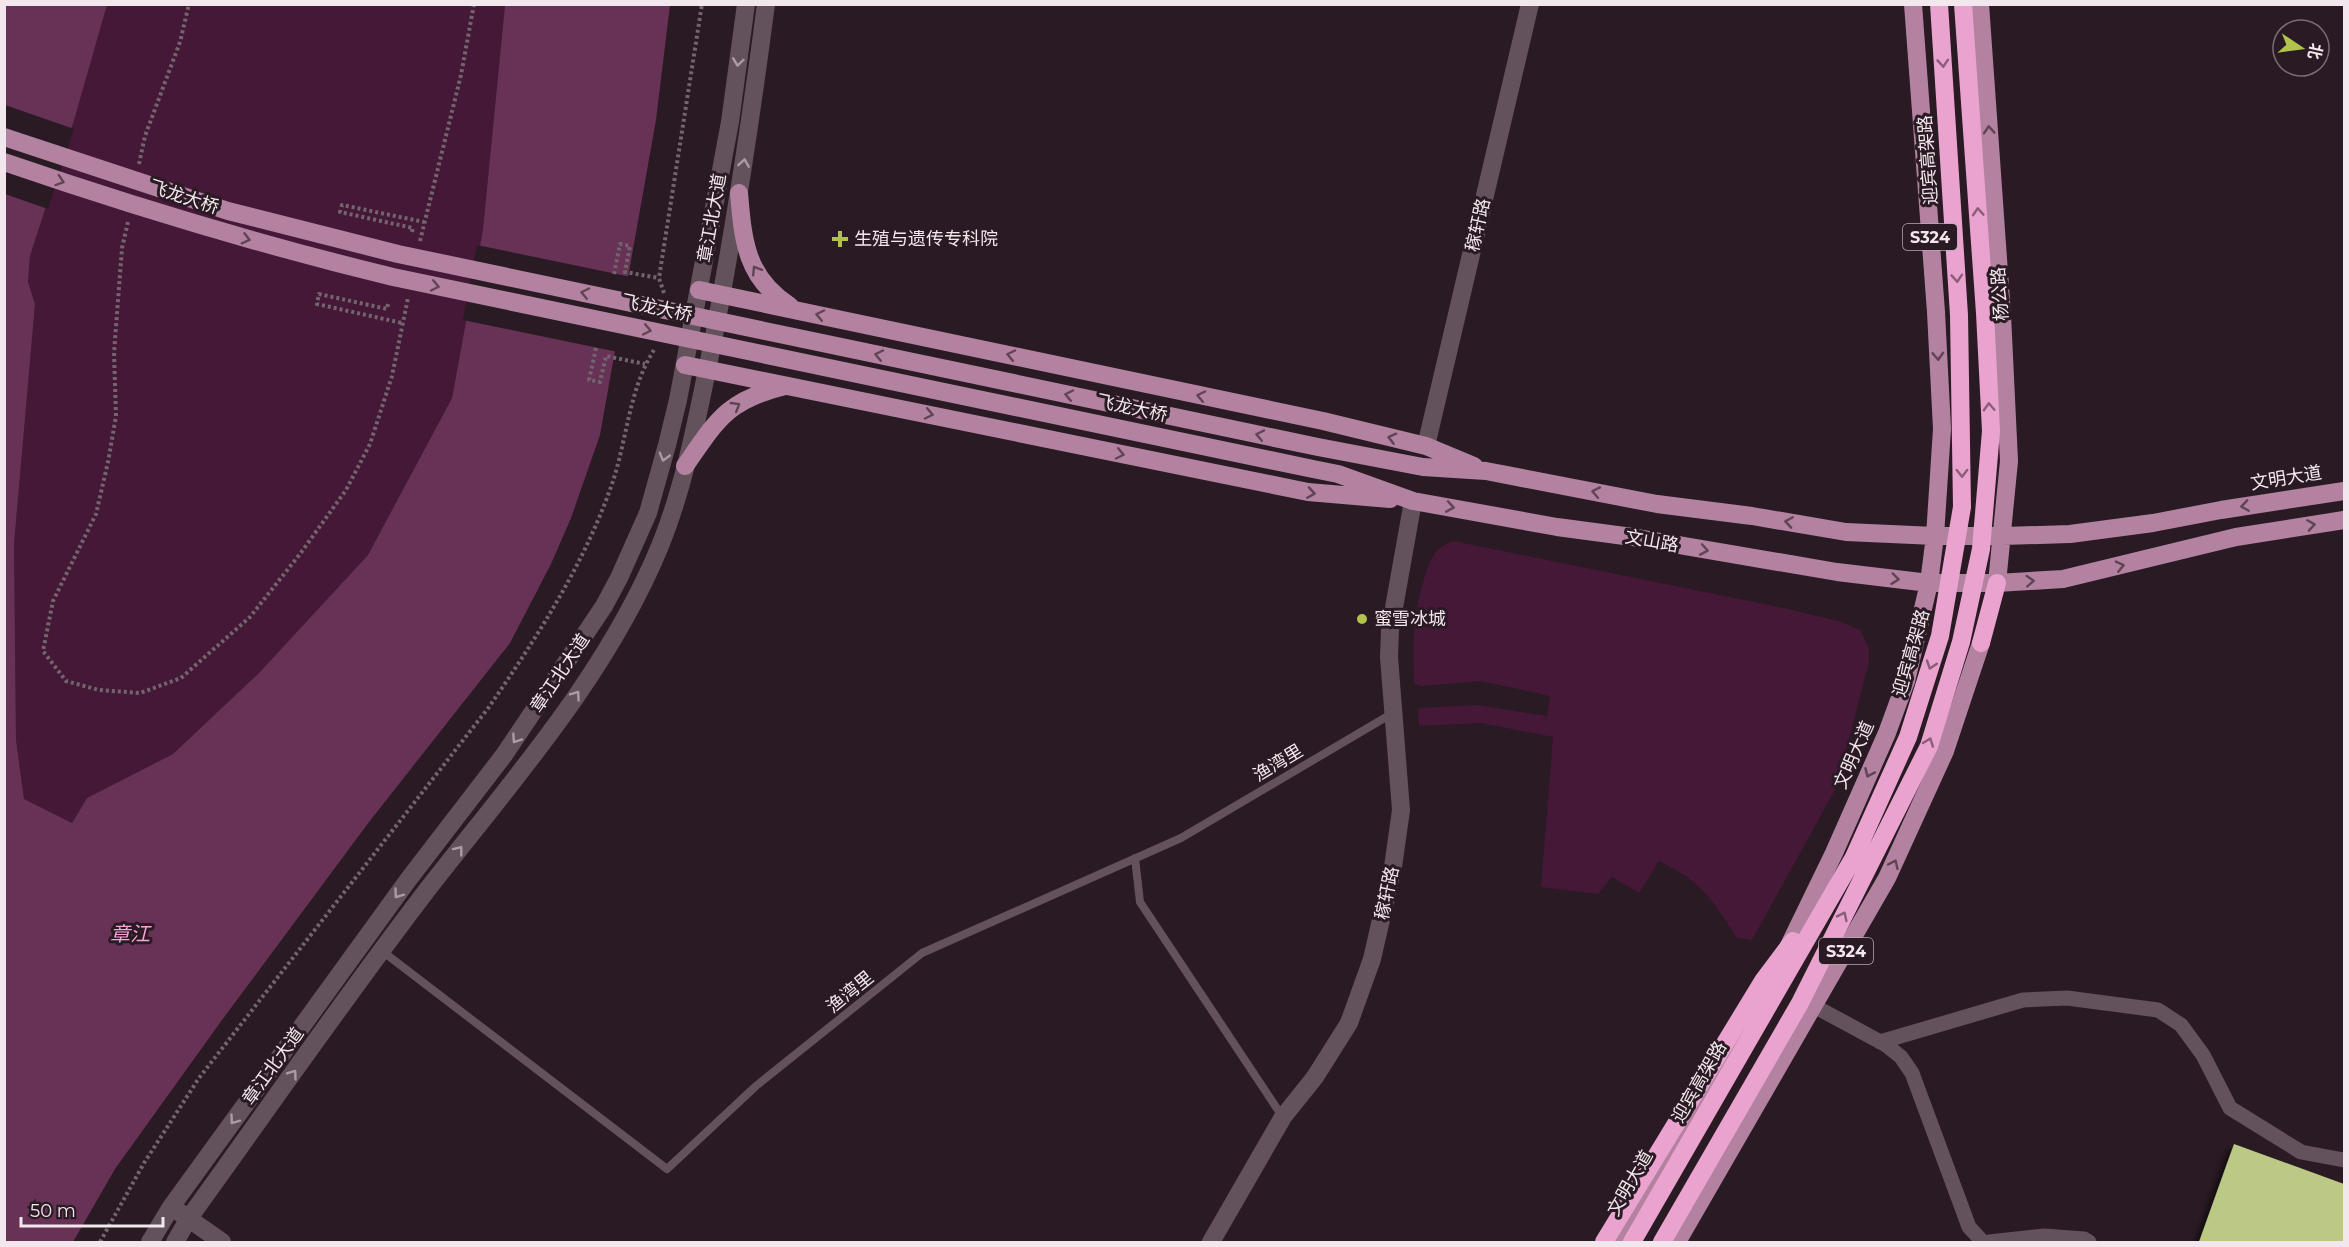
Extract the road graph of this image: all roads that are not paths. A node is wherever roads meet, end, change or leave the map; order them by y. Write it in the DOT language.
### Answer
graph roads {
  1 [pos="746,4"];
  2 [pos="766,4"];
  3 [pos="1530,4"];
  4 [pos="1913,4"];
  5 [pos="1939,4"];
  6 [pos="1963,4"];
  7 [pos="1980,4"];
  8 [pos="4,137"];
  9 [pos="4,162"];
  10 [pos="739,194"];
  11 [pos="699,290"];
  12 [pos="722,295"];
  13 [pos="796,310"];
  14 [pos="685,365"];
  15 [pos="707,369"];
  16 [pos="789,386"];
  17 [pos="1426,446"];
  18 [pos="1318,447"];
  19 [pos="685,466"];
  20 [pos="1313,468"];
  21 [pos="1486,471"];
  22 [pos="2344,490"];
  23 [pos="1413,501"];
  24 [pos="2344,520"];
  25 [pos="1935,536"];
  26 [pos="2003,536"];
  27 [pos="1929,583"];
  28 [pos="1997,583"];
  29 [pos="1981,643"];
  30 [pos="1394,712"];
  31 [pos="1854,857"];
  32 [pos="1135,858"];
  33 [pos="382,951"];
  34 [pos="1814,1006"];
  35 [pos="1880,1042"];
  36 [pos="1283,1117"];
  37 [pos="2344,1160"];
  38 [pos="171,1207"];
  39 [pos="189,1218"];
  40 [pos="150,1242"];
  41 [pos="175,1242"];
  42 [pos="222,1242"];
  43 [pos="1211,1242"];
  44 [pos="1604,1242"];
  45 [pos="1620,1242"];
  46 [pos="1632,1242"];
  47 [pos="1662,1242"];
  48 [pos="1677,1242"];
  49 [pos="1983,1242"];
  50 [pos="1989,1242"];
  51 [pos="2089,1242"];
  1 -- 11 [label="main road, 章江北大道, one-way"];
  10 -- 2 [label="main road, 章江北大道, one-way"];
  3 -- 17 [label="main road, 稼轩路"];
  4 -- 25 [label="main road, S324, one-way"];
  5 -- 31 [label="highway, 迎宾高架路, one-way"];
  47 -- 6 [label="highway, one-way"];
  26 -- 7 [label="main road, 杨公路 / S324, one-way"];
  18 -- 8 [label="main road, 飞龙大桥, one-way"];
  9 -- 20 [label="main road, 飞龙大桥, one-way"];
  10 -- 12 [label="main road, 章江北大道"];
  13 -- 10 [label="main road, one-way"];
  11 -- 12 [label="main road"];
  11 -- 14 [label="main road, 章江北大道"];
  12 -- 13 [label="main road"];
  12 -- 15 [label="main road, 章江北大道"];
  17 -- 13 [label="main road, one-way"];
  14 -- 15 [label="main road"];
  14 -- 38 [label="main road, 章江北大道, one-way"];
  15 -- 16 [label="main road"];
  15 -- 19 [label="main road, 章江北大道"];
  19 -- 16 [label="main road, one-way"];
  16 -- 23 [label="main road, one-way"];
  17 -- 21 [label="main road"];
  18 -- 21 [label="main road, 文山路"];
  33 -- 19 [label="main road, 章江北大道, one-way"];
  20 -- 23 [label="main road, 文山路"];
  25 -- 21 [label="main road, 文山路, one-way"];
  22 -- 26 [label="main road, 文明大道, one-way"];
  23 -- 27 [label="main road, 文山路, one-way"];
  23 -- 30 [label="main road, 稼轩路"];
  28 -- 24 [label="main road, one-way"];
  25 -- 26 [label="main road, 文明大道"];
  25 -- 27 [label="main road, 文明大道 / S324"];
  26 -- 28 [label="main road, 杨公路 / S324"];
  27 -- 28 [label="main road, 文山路"];
  27 -- 45 [label="main road, 文明大道 / S324, one-way"];
  28 -- 29 [label="highway, S324"];
  34 -- 29 [label="main road, S324, one-way"];
  30 -- 32 [label="lane, 渔湾里"];
  30 -- 36 [label="main road, 稼轩路"];
  31 -- 44 [label="highway"];
  31 -- 46 [label="highway, 迎宾高架路"];
  32 -- 33 [label="lane, 渔湾里"];
  32 -- 36 [label="lane"];
  39 -- 33 [label="main road, 章江北大道, one-way"];
  34 -- 35 [label="street"];
  34 -- 48 [label="main road, S324"];
  35 -- 37 [label="street"];
  35 -- 49 [label="street"];
  36 -- 43 [label="main road, 稼轩路"];
  38 -- 39 [label="main road"];
  38 -- 40 [label="main road, 章江北大道"];
  39 -- 41 [label="main road, 章江北大道"];
  39 -- 42 [label="main road"];
  50 -- 51 [label="street"];
}
